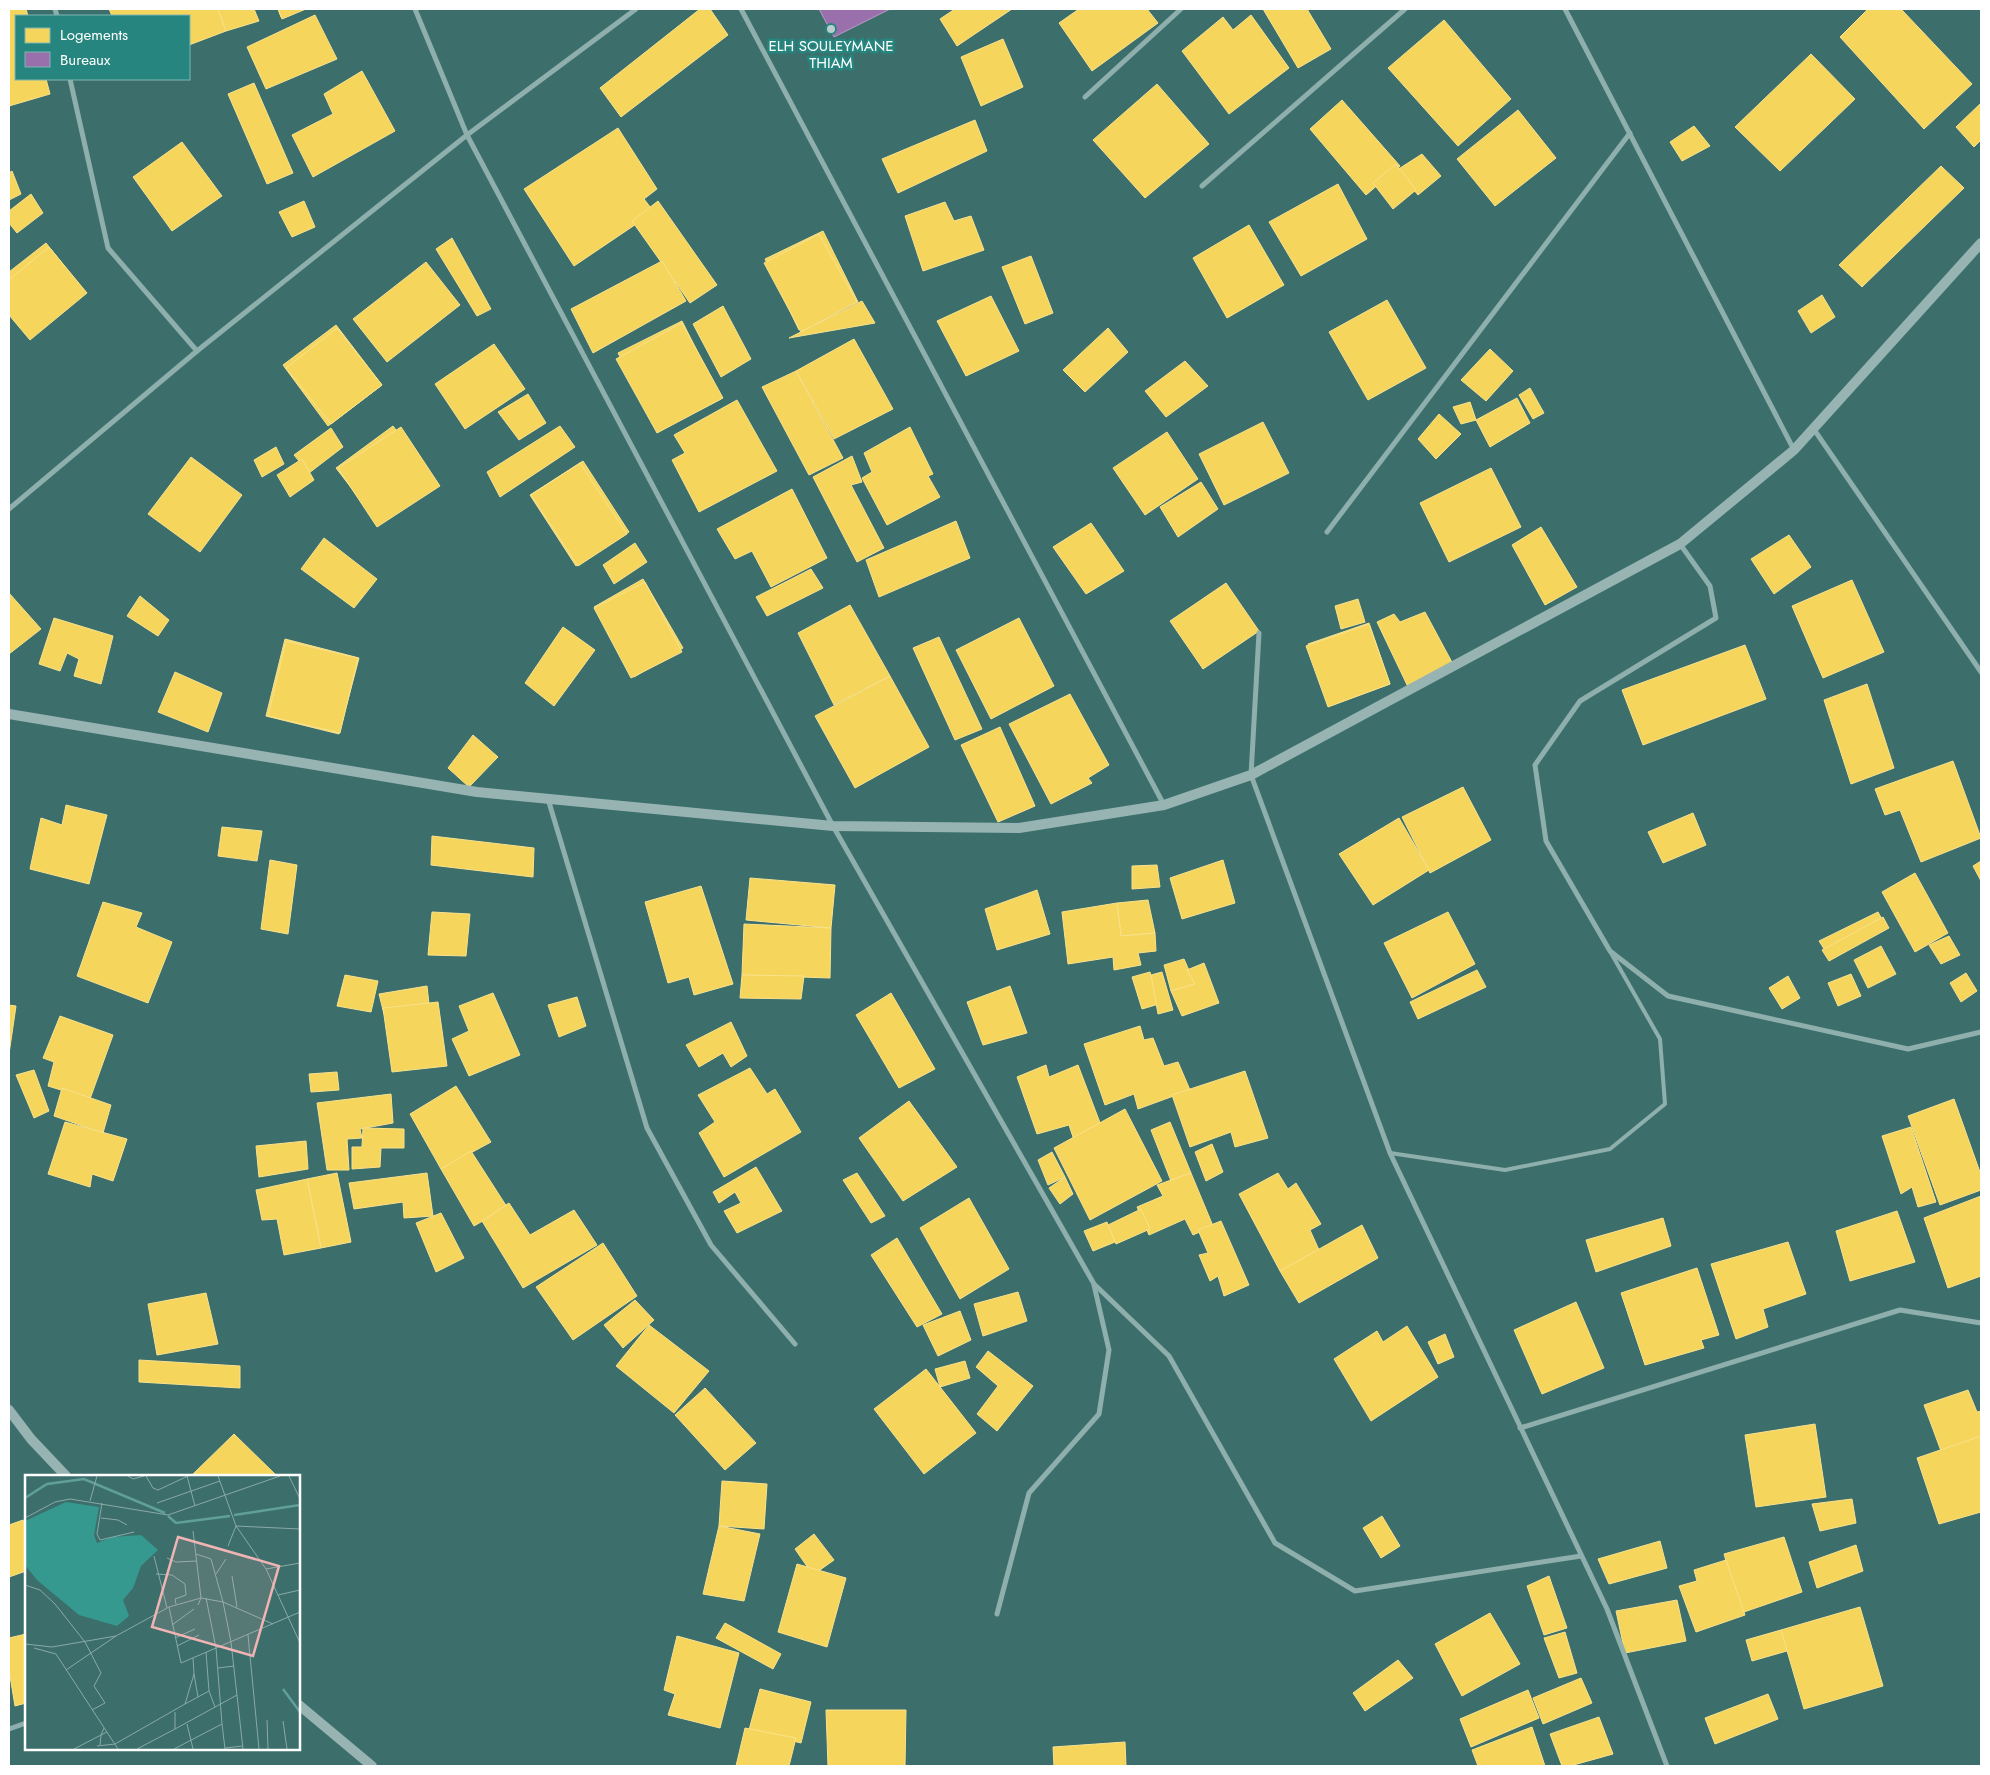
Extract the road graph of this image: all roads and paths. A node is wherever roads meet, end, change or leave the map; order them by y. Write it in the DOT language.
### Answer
graph roads {
  1 [pos="415,9"];
  2 [pos="636,9"];
  3 [pos="741,9"];
  4 [pos="1181,9"];
  5 [pos="1405,9"];
  6 [pos="1565,9"];
  7 [pos="70,80"];
  8 [pos="1085,97"];
  9 [pos="1630,133"];
  10 [pos="467,136"];
  11 [pos="1202,186"];
  12 [pos="1981,243"];
  13 [pos="197,351"];
  14 [pos="1814,428"];
  15 [pos="1794,450"];
  16 [pos="9,509"];
  17 [pos="1327,532"];
  18 [pos="1680,544"];
  19 [pos="1259,633"];
  20 [pos="1981,672"];
  21 [pos="9,714"];
  22 [pos="1251,775"];
  23 [pos="548,799"];
  24 [pos="1164,805"];
  25 [pos="833,826"];
  26 [pos="1610,951"];
  27 [pos="1981,1032"];
  28 [pos="1390,1153"];
  29 [pos="1094,1284"];
  30 [pos="1981,1323"];
  31 [pos="795,1344"];
  32 [pos="9,1410"];
  33 [pos="1520,1428"];
  34 [pos="65,1475"];
  35 [pos="1582,1556"];
  36 [pos="997,1614"];
  37 [pos="300,1706"];
  38 [pos="25,1723"];
  39 [pos="9,1729"];
  40 [pos="372,1766"];
  41 [pos="1667,1766"];
  1 -- 10 [label="street"];
  2 -- 10 [label="street"];
  3 -- 24 [label="street"];
  4 -- 8 [label="street"];
  5 -- 11 [label="street"];
  6 -- 9 [label="street"];
  7 -- 13 [label="street"];
  9 -- 15 [label="street"];
  9 -- 17 [label="street"];
  10 -- 13 [label="street"];
  10 -- 25 [label="street"];
  12 -- 14 [label="street"];
  13 -- 16 [label="street"];
  14 -- 15 [label="street"];
  14 -- 20 [label="street"];
  15 -- 18 [label="street"];
  18 -- 22 [label="street"];
  18 -- 26 [label="street"];
  19 -- 22 [label="street"];
  21 -- 23 [label="street"];
  22 -- 24 [label="street"];
  22 -- 28 [label="street"];
  23 -- 25 [label="street"];
  23 -- 31 [label="street"];
  24 -- 25 [label="street"];
  25 -- 29 [label="street"];
  26 -- 27 [label="street"];
  26 -- 28 [label="lane"];
  28 -- 33 [label="street"];
  29 -- 35 [label="street"];
  29 -- 36 [label="street"];
  30 -- 33 [label="street"];
  32 -- 34 [label="street"];
  33 -- 35 [label="street"];
  35 -- 41 [label="street"];
  37 -- 40 [label="street"];
  38 -- 39 [label="street"];
}
